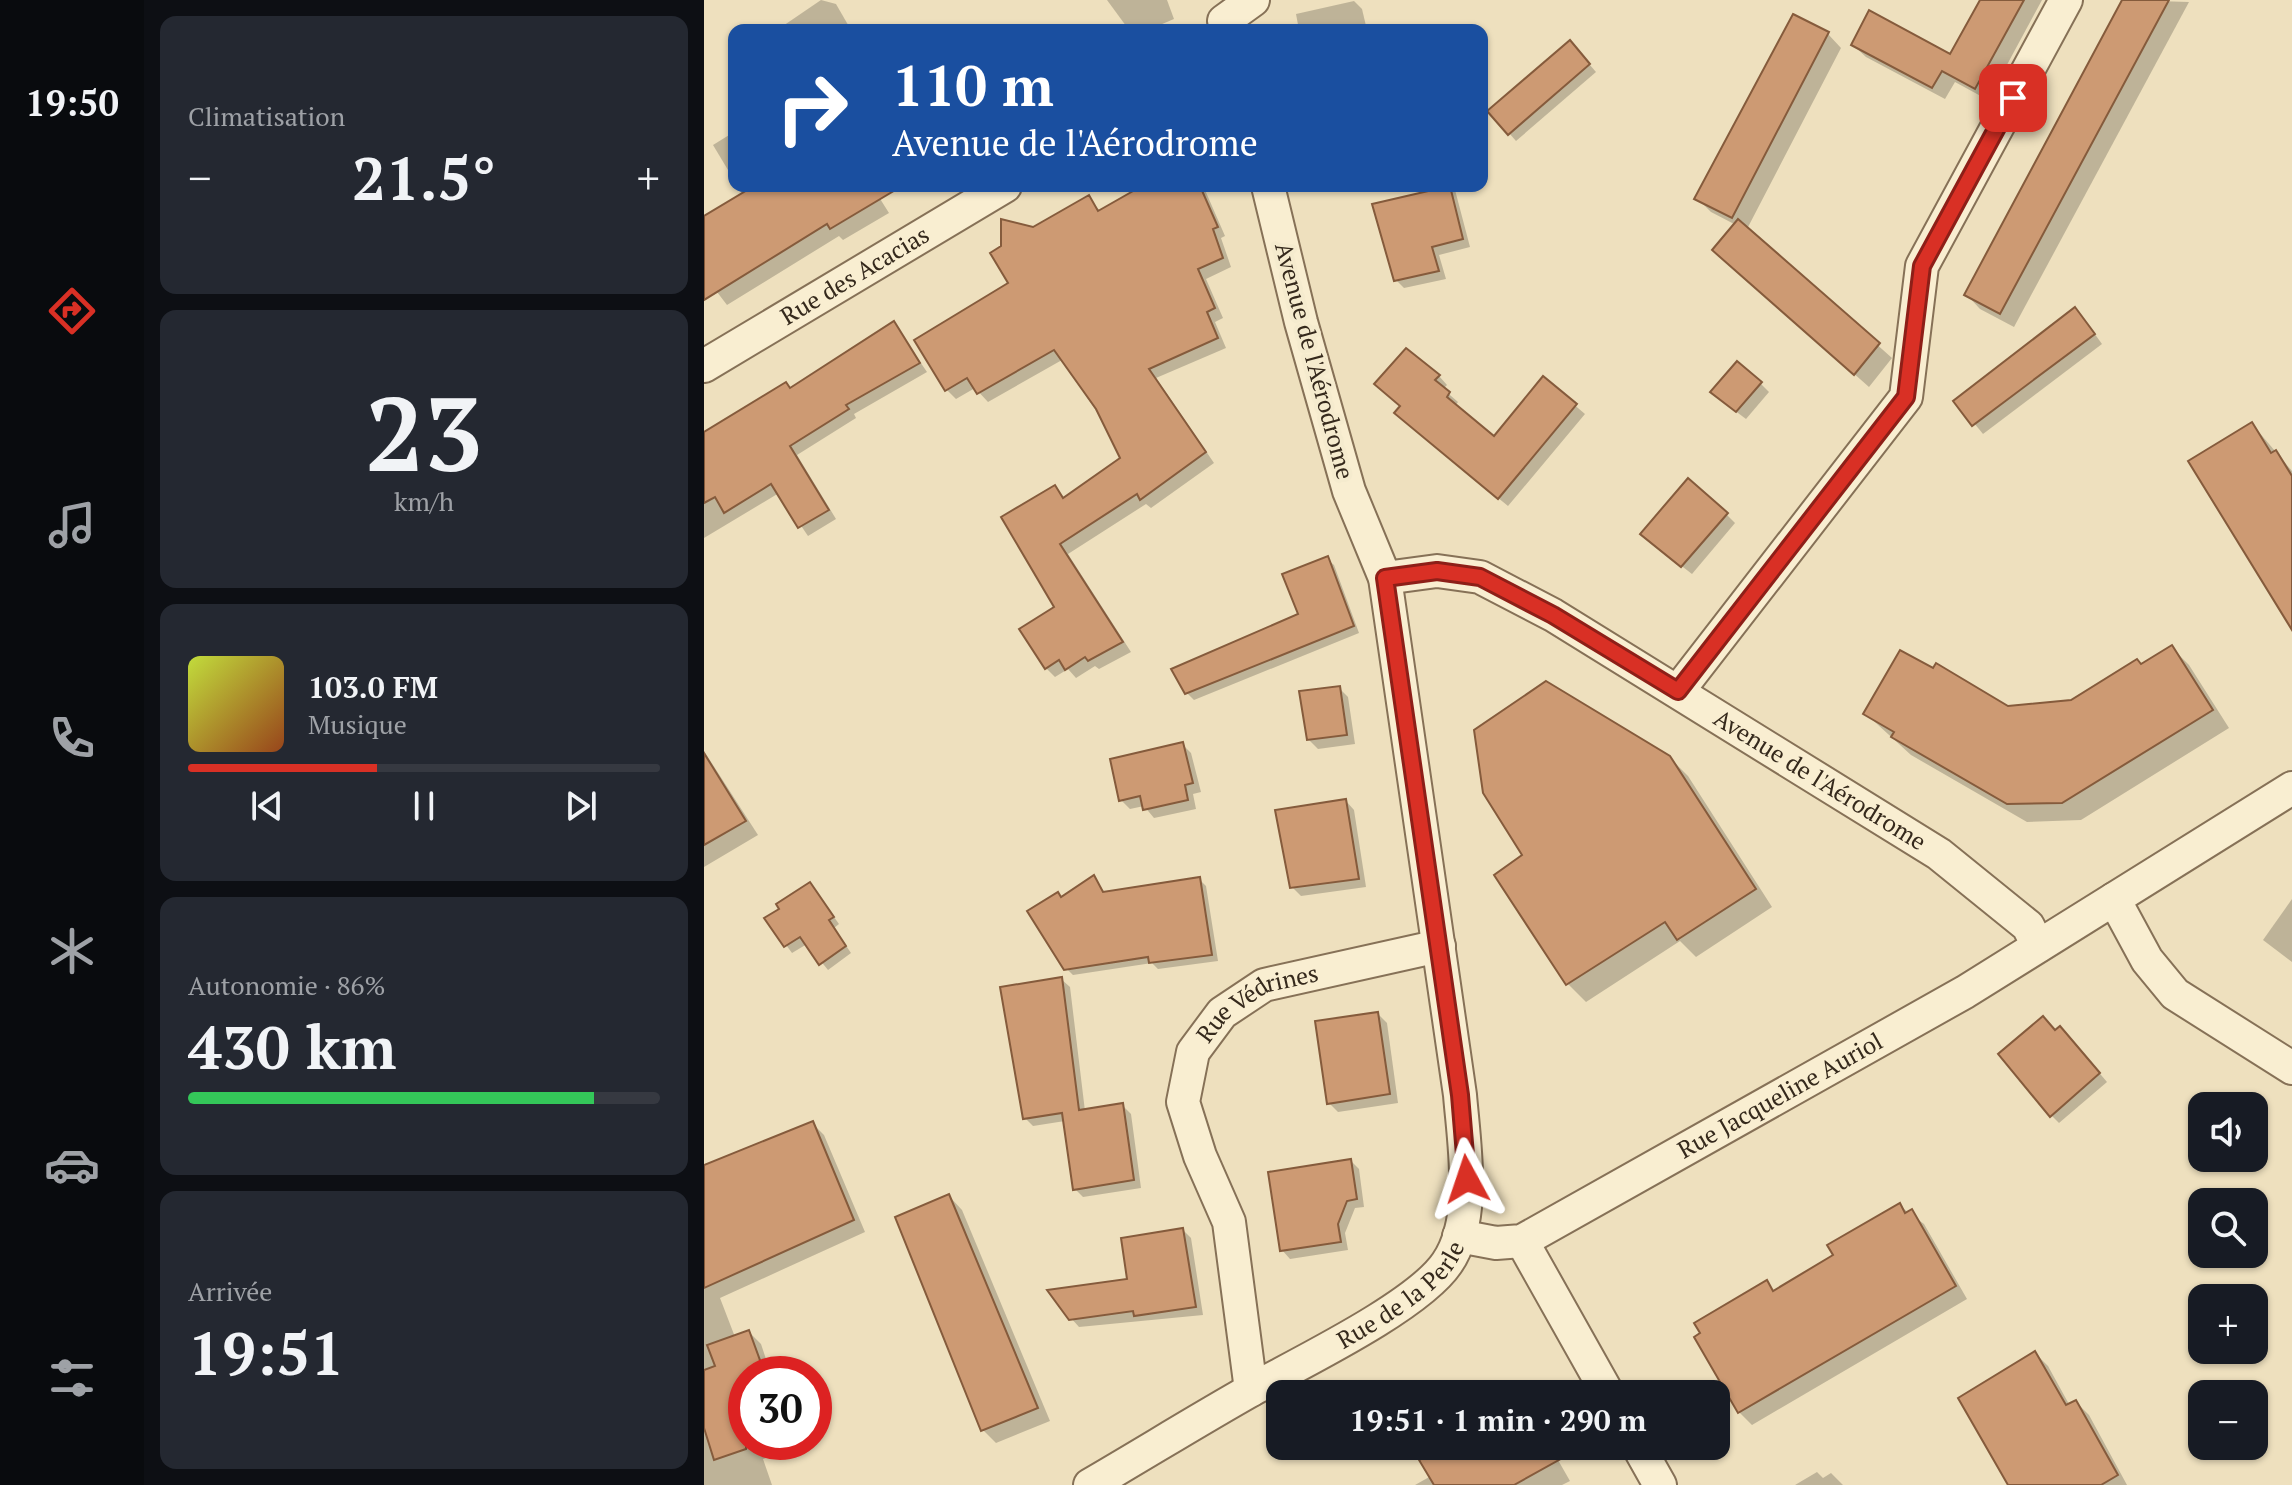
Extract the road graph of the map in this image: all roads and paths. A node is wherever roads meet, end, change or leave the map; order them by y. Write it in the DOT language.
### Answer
graph roads {
  1 [pos="1253,0"];
  2 [pos="2066,0"];
  3 [pos="1223,17"];
  4 [pos="995,192"];
  5 [pos="1269,192"];
  6 [pos="704,366"];
  7 [pos="1385,578"];
  8 [pos="1678,691"];
  9 [pos="2292,788"];
  10 [pos="2114,899"];
  11 [pos="1439,946"];
  12 [pos="2038,946"];
  13 [pos="2292,1068"];
  14 [pos="1459,1236"];
  15 [pos="1522,1241"];
  16 [pos="1600,1380"];
  17 [pos="1251,1390"];
  18 [pos="1646,1460"];
  19 [pos="1090,1485"];
  20 [pos="1660,1485"];
  1 -- 3 [label="street"];
  2 -- 8 [label="street"];
  4 -- 6 [label="street, Rue des Acacias"];
  5 -- 7 [label="street, Avenue de l'Aérodrome"];
  7 -- 8 [label="street, Avenue de l'Aérodrome"];
  7 -- 11 [label="street, Rue de la Perle"];
  8 -- 12 [label="street, Avenue de l'Aérodrome"];
  9 -- 10 [label="street, Rue Jacqueline Auriol"];
  10 -- 12 [label="street, Rue Jacqueline Auriol"];
  10 -- 13 [label="street"];
  11 -- 14 [label="street, Rue de la Perle"];
  11 -- 17 [label="street, Rue Védrines"];
  12 -- 15 [label="street, Rue Jacqueline Auriol"];
  14 -- 15 [label="street"];
  14 -- 17 [label="street, Rue de la Perle"];
  15 -- 16 [label="street"];
  17 -- 19 [label="street, Rue de la Perle"];
  18 -- 20 [label="street"];
}
